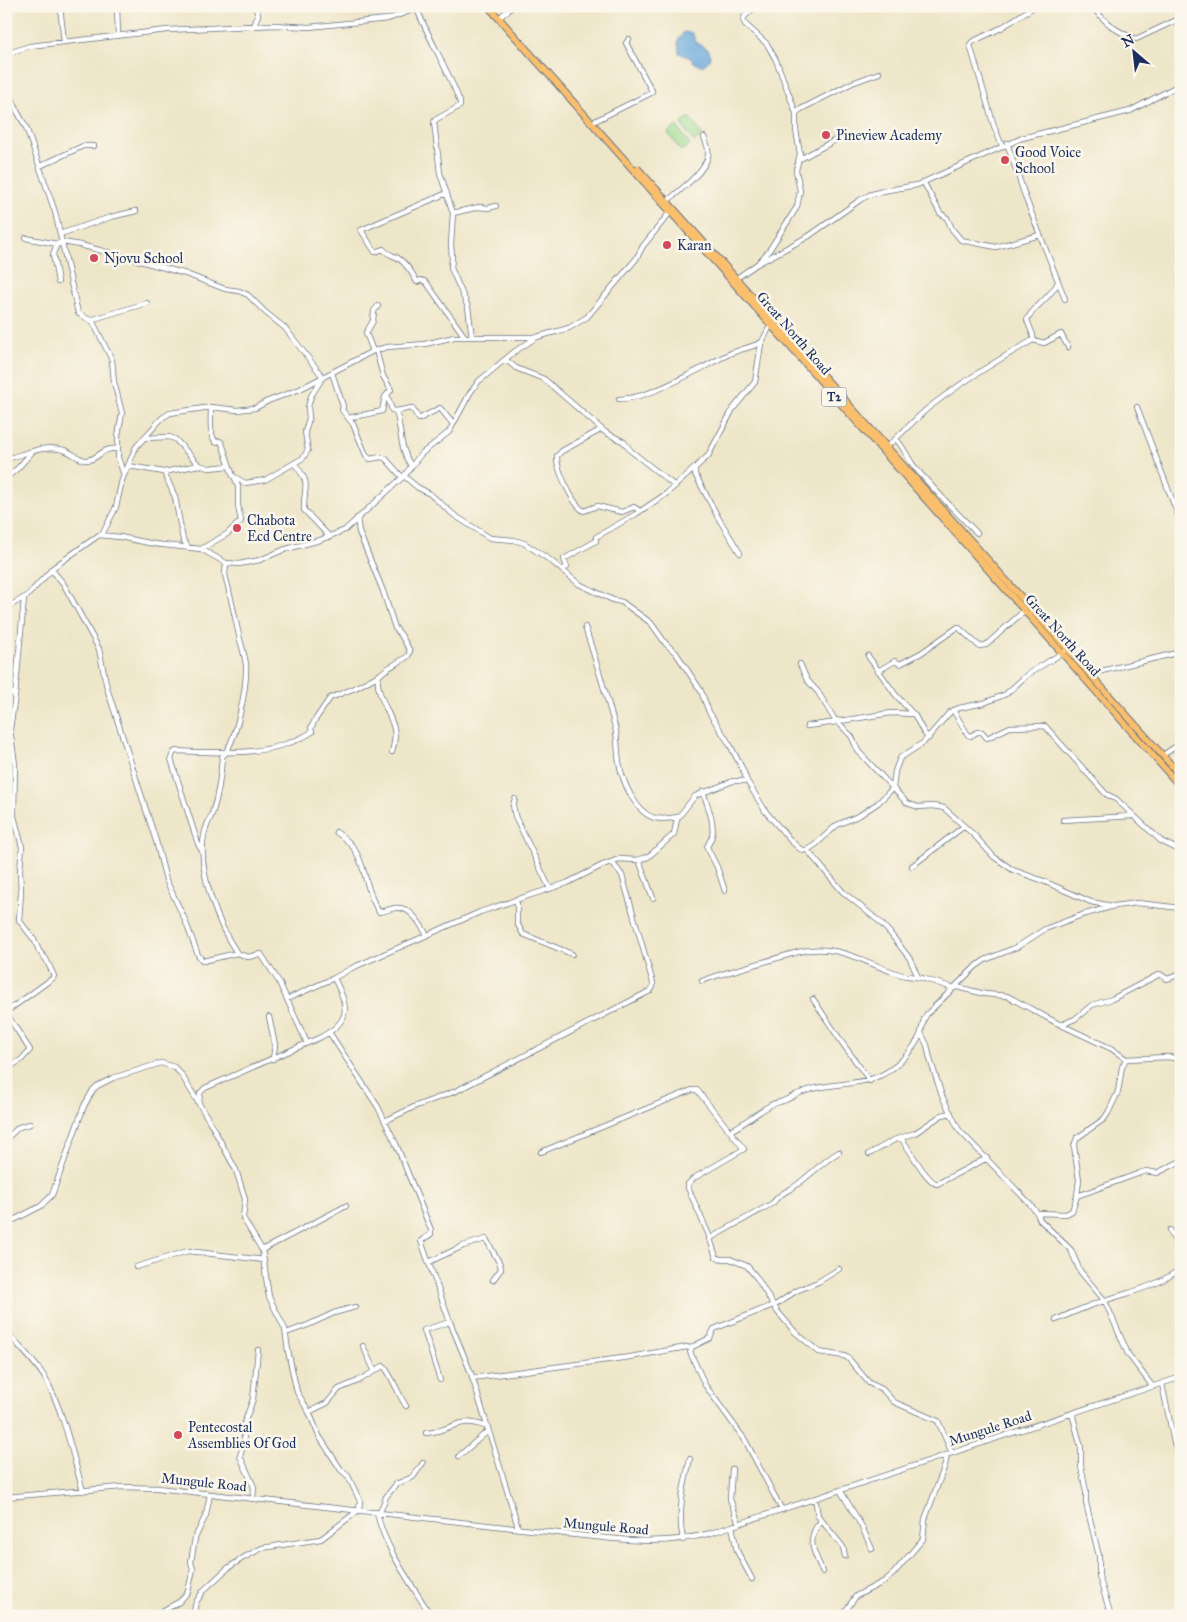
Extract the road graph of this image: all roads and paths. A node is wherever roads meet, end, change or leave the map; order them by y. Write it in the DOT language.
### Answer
graph roads {
  1 [pos="60,6"];
  2 [pos="117,6"];
  3 [pos="254,6"];
  4 [pos="424,6"];
  5 [pos="490,6"];
  6 [pos="513,6"];
  7 [pos="756,6"];
  8 [pos="1035,6"];
  9 [pos="1092,6"];
  10 [pos="1178,6"];
  11 [pos="417,9"];
  12 [pos="1181,11"];
  13 [pos="500,17"];
  14 [pos="1181,18"];
  15 [pos="254,26"];
  16 [pos="118,36"];
  17 [pos="629,39"];
  18 [pos="64,42"];
  19 [pos="6,54"];
  20 [pos="879,73"];
  21 [pos="6,82"];
  22 [pos="1181,84"];
  23 [pos="796,113"];
  24 [pos="592,122"];
  25 [pos="704,137"];
  26 [pos="839,138"];
  27 [pos="1005,144"];
  28 [pos="94,146"];
  29 [pos="800,159"];
  30 [pos="40,166"];
  31 [pos="924,183"];
  32 [pos="447,193"];
  33 [pos="664,203"];
  34 [pos="496,206"];
  35 [pos="136,211"];
  36 [pos="672,211"];
  37 [pos="453,213"];
  38 [pos="60,234"];
  39 [pos="1040,235"];
  40 [pos="26,238"];
  41 [pos="60,243"];
  42 [pos="757,264"];
  43 [pos="734,280"];
  44 [pos="58,282"];
  45 [pos="1058,282"];
  46 [pos="1065,299"];
  47 [pos="147,303"];
  48 [pos="378,306"];
  49 [pos="90,320"];
  50 [pos="772,323"];
  51 [pos="465,337"];
  52 [pos="472,337"];
  53 [pos="537,337"];
  54 [pos="1033,340"];
  55 [pos="762,342"];
  56 [pos="1068,347"];
  57 [pos="375,350"];
  58 [pos="506,360"];
  59 [pos="332,373"];
  60 [pos="323,377"];
  61 [pos="387,395"];
  62 [pos="619,400"];
  63 [pos="211,407"];
  64 [pos="1137,407"];
  65 [pos="396,411"];
  66 [pos="348,418"];
  67 [pos="453,424"];
  68 [pos="602,429"];
  69 [pos="144,438"];
  70 [pos="896,439"];
  71 [pos="118,449"];
  72 [pos="884,449"];
  73 [pos="33,451"];
  74 [pos="6,459"];
  75 [pos="294,464"];
  76 [pos="199,465"];
  77 [pos="129,466"];
  78 [pos="229,466"];
  79 [pos="410,466"];
  80 [pos="695,469"];
  81 [pos="164,472"];
  82 [pos="124,475"];
  83 [pos="403,476"];
  84 [pos="6,478"];
  85 [pos="235,478"];
  86 [pos="675,486"];
  87 [pos="640,511"];
  88 [pos="357,518"];
  89 [pos="1181,523"];
  90 [pos="977,533"];
  91 [pos="102,535"];
  92 [pos="330,536"];
  93 [pos="189,548"];
  94 [pos="201,549"];
  95 [pos="740,553"];
  96 [pos="226,563"];
  97 [pos="51,569"];
  98 [pos="562,570"];
  99 [pos="24,599"];
  100 [pos="6,608"];
  101 [pos="1024,610"];
  102 [pos="585,628"];
  103 [pos="1065,651"];
  104 [pos="1181,652"];
  105 [pos="868,656"];
  106 [pos="800,664"];
  107 [pos="878,671"];
  108 [pos="381,674"];
  109 [pos="1089,674"];
  110 [pos="6,688"];
  111 [pos="14,696"];
  112 [pos="953,710"];
  113 [pos="914,714"];
  114 [pos="837,721"];
  115 [pos="807,726"];
  116 [pos="8,729"];
  117 [pos="929,738"];
  118 [pos="1181,743"];
  119 [pos="392,752"];
  120 [pos="226,753"];
  121 [pos="1163,756"];
  122 [pos="1181,776"];
  123 [pos="747,782"];
  124 [pos="1181,787"];
  125 [pos="893,788"];
  126 [pos="704,791"];
  127 [pos="516,799"];
  128 [pos="1133,816"];
  129 [pos="678,817"];
  130 [pos="1062,820"];
  131 [pos="963,827"];
  132 [pos="336,832"];
  133 [pos="807,850"];
  134 [pos="1181,850"];
  135 [pos="203,852"];
  136 [pos="639,860"];
  137 [pos="612,862"];
  138 [pos="912,866"];
  139 [pos="550,889"];
  140 [pos="726,891"];
  141 [pos="653,898"];
  142 [pos="517,899"];
  143 [pos="1114,906"];
  144 [pos="1181,908"];
  145 [pos="427,935"];
  146 [pos="237,953"];
  147 [pos="572,954"];
  148 [pos="1181,974"];
  149 [pos="918,977"];
  150 [pos="334,978"];
  151 [pos="702,981"];
  152 [pos="956,987"];
  153 [pos="287,999"];
  154 [pos="813,999"];
  155 [pos="6,1012"];
  156 [pos="269,1017"];
  157 [pos="1061,1025"];
  158 [pos="329,1032"];
  159 [pos="921,1034"];
  160 [pos="307,1043"];
  161 [pos="1181,1055"];
  162 [pos="1174,1057"];
  163 [pos="272,1059"];
  164 [pos="1126,1059"];
  165 [pos="1181,1059"];
  166 [pos="6,1070"];
  167 [pos="870,1081"];
  168 [pos="199,1102"];
  169 [pos="945,1102"];
  170 [pos="951,1112"];
  171 [pos="942,1115"];
  172 [pos="385,1121"];
  173 [pos="30,1124"];
  174 [pos="730,1131"];
  175 [pos="901,1138"];
  176 [pos="6,1139"];
  177 [pos="541,1152"];
  178 [pos="839,1152"];
  179 [pos="869,1154"];
  180 [pos="987,1158"];
  181 [pos="1181,1161"];
  182 [pos="6,1193"];
  183 [pos="1077,1196"];
  184 [pos="346,1206"];
  185 [pos="1037,1213"];
  186 [pos="12,1221"];
  187 [pos="6,1224"];
  188 [pos="1170,1230"];
  189 [pos="709,1239"];
  190 [pos="262,1250"];
  191 [pos="1181,1256"];
  192 [pos="264,1260"];
  193 [pos="429,1262"];
  194 [pos="136,1267"];
  195 [pos="1181,1268"];
  196 [pos="839,1269"];
  197 [pos="493,1280"];
  198 [pos="1106,1301"];
  199 [pos="773,1306"];
  200 [pos="355,1307"];
  201 [pos="1056,1320"];
  202 [pos="450,1322"];
  203 [pos="6,1331"];
  204 [pos="286,1333"];
  205 [pos="362,1346"];
  206 [pos="691,1349"];
  207 [pos="258,1350"];
  208 [pos="374,1370"];
  209 [pos="472,1378"];
  210 [pos="1181,1378"];
  211 [pos="440,1380"];
  212 [pos="1162,1384"];
  213 [pos="1153,1387"];
  214 [pos="406,1406"];
  215 [pos="309,1412"];
  216 [pos="1072,1413"];
  217 [pos="488,1429"];
  218 [pos="426,1433"];
  219 [pos="949,1454"];
  220 [pos="459,1456"];
  221 [pos="690,1459"];
  222 [pos="1181,1461"];
  223 [pos="423,1463"];
  224 [pos="732,1469"];
  225 [pos="840,1490"];
  226 [pos="83,1491"];
  227 [pos="210,1494"];
  228 [pos="6,1497"];
  229 [pos="253,1498"];
  230 [pos="816,1498"];
  231 [pos="360,1510"];
  232 [pos="782,1510"];
  233 [pos="378,1512"];
  234 [pos="821,1521"];
  235 [pos="739,1524"];
  236 [pos="732,1526"];
  237 [pos="518,1528"];
  238 [pos="683,1540"];
  239 [pos="872,1549"];
  240 [pos="845,1556"];
  241 [pos="823,1572"];
  242 [pos="752,1579"];
  243 [pos="188,1592"];
  244 [pos="198,1599"];
  245 [pos="153,1616"];
  246 [pos="193,1616"];
  247 [pos="431,1616"];
  248 [pos="842,1616"];
  249 [pos="1111,1616"];
  1 -- 18 [label="street"];
  2 -- 16 [label="street"];
  3 -- 15 [label="street"];
  4 -- 11 [label="street"];
  5 -- 13 [label="highway, Great North Road / T2"];
  6 -- 13 [label="street"];
  7 -- 23 [label="street"];
  8 -- 27 [label="street"];
  9 -- 14 [label="street"];
  10 -- 12 [label="street"];
  11 -- 15 [label="street"];
  11 -- 32 [label="street"];
  13 -- 24 [label="highway, Great North Road / T2"];
  15 -- 16 [label="street"];
  16 -- 18 [label="street"];
  17 -- 24 [label="street"];
  18 -- 19 [label="street"];
  20 -- 23 [label="street"];
  21 -- 30 [label="street"];
  22 -- 27 [label="street"];
  23 -- 29 [label="street"];
  24 -- 33 [label="highway, Great North Road / T2"];
  25 -- 33 [label="street"];
  26 -- 29 [label="street"];
  27 -- 31 [label="street"];
  27 -- 39 [label="street"];
  28 -- 30 [label="street"];
  29 -- 42 [label="street"];
  30 -- 38 [label="street"];
  31 -- 39 [label="street"];
  31 -- 42 [label="street"];
  32 -- 37 [label="street"];
  32 -- 51 [label="street"];
  33 -- 36 [label="highway, Great North Road / T2"];
  34 -- 37 [label="street"];
  35 -- 38 [label="street"];
  36 -- 43 [label="highway, Great North Road / T2"];
  36 -- 53 [label="street"];
  37 -- 52 [label="street"];
  38 -- 41 [label="street"];
  39 -- 45 [label="street"];
  40 -- 41 [label="street"];
  41 -- 44 [label="street"];
  41 -- 49 [label="street"];
  41 -- 60 [label="street"];
  42 -- 43 [label="street"];
  43 -- 50 [label="highway, Great North Road / T2"];
  45 -- 46 [label="street"];
  45 -- 54 [label="street"];
  47 -- 49 [label="street"];
  48 -- 57 [label="street"];
  49 -- 71 [label="street"];
  50 -- 55 [label="street"];
  50 -- 72 [label="highway, Great North Road / T2"];
  51 -- 52 [label="street"];
  51 -- 57 [label="street"];
  52 -- 53 [label="street"];
  53 -- 58 [label="street"];
  54 -- 56 [label="street"];
  54 -- 70 [label="street"];
  55 -- 62 [label="street"];
  55 -- 80 [label="street"];
  57 -- 59 [label="street"];
  57 -- 61 [label="street"];
  58 -- 67 [label="street"];
  58 -- 68 [label="street"];
  59 -- 60 [label="street"];
  59 -- 66 [label="street"];
  60 -- 63 [label="street"];
  60 -- 75 [label="street"];
  61 -- 65 [label="street"];
  61 -- 66 [label="street"];
  63 -- 69 [label="street"];
  63 -- 78 [label="street"];
  64 -- 89 [label="street"];
  65 -- 67 [label="street"];
  65 -- 79 [label="street"];
  66 -- 83 [label="street"];
  67 -- 79 [label="street"];
  68 -- 86 [label="street"];
  68 -- 87 [label="street"];
  69 -- 76 [label="street"];
  69 -- 77 [label="street"];
  70 -- 72 [label="street"];
  70 -- 90 [label="street"];
  71 -- 73 [label="street"];
  71 -- 82 [label="street"];
  72 -- 101 [label="highway, Great North Road / T2"];
  72 -- 103 [label="highway, Great North Road / T2"];
  73 -- 74 [label="street"];
  73 -- 84 [label="street"];
  75 -- 85 [label="street"];
  75 -- 92 [label="street"];
  76 -- 78 [label="street"];
  76 -- 81 [label="street"];
  77 -- 81 [label="street"];
  77 -- 82 [label="street"];
  78 -- 85 [label="street"];
  79 -- 83 [label="street"];
  80 -- 86 [label="street"];
  80 -- 95 [label="street"];
  81 -- 93 [label="street"];
  82 -- 91 [label="street"];
  83 -- 88 [label="street"];
  83 -- 98 [label="street"];
  85 -- 94 [label="street"];
  86 -- 87 [label="street"];
  87 -- 98 [label="street"];
  88 -- 92 [label="street"];
  88 -- 108 [label="street"];
  91 -- 93 [label="street"];
  91 -- 97 [label="street"];
  92 -- 96 [label="street"];
  93 -- 94 [label="street"];
  94 -- 96 [label="street"];
  96 -- 120 [label="street"];
  97 -- 99 [label="street"];
  97 -- 146 [label="street"];
  98 -- 123 [label="street"];
  99 -- 100 [label="street"];
  99 -- 111 [label="street"];
  101 -- 103 [label="highway, Great North Road / T2"];
  101 -- 107 [label="street"];
  102 -- 129 [label="street"];
  103 -- 109 [label="highway, Great North Road / T2"];
  103 -- 112 [label="street"];
  103 -- 124 [label="highway, Great North Road / T2"];
  104 -- 109 [label="street"];
  105 -- 107 [label="street"];
  106 -- 114 [label="street"];
  107 -- 113 [label="street"];
  108 -- 119 [label="street"];
  108 -- 120 [label="street"];
  109 -- 121 [label="highway, Great North Road / T2"];
  110 -- 111 [label="street"];
  111 -- 116 [label="street"];
  112 -- 117 [label="street"];
  112 -- 128 [label="street"];
  113 -- 114 [label="street"];
  113 -- 117 [label="street"];
  114 -- 115 [label="street"];
  114 -- 125 [label="street"];
  116 -- 155 [label="street"];
  117 -- 125 [label="street"];
  118 -- 121 [label="street"];
  120 -- 135 [label="street"];
  120 -- 135 [label="street"];
  121 -- 122 [label="highway, Great North Road / T2"];
  123 -- 126 [label="street"];
  123 -- 133 [label="street"];
  125 -- 131 [label="street"];
  125 -- 133 [label="street"];
  126 -- 129 [label="street"];
  126 -- 140 [label="street"];
  127 -- 139 [label="street"];
  128 -- 130 [label="street"];
  128 -- 134 [label="street"];
  129 -- 136 [label="street"];
  131 -- 138 [label="street"];
  131 -- 143 [label="street"];
  132 -- 145 [label="street"];
  133 -- 149 [label="street"];
  135 -- 146 [label="street"];
  136 -- 137 [label="street"];
  136 -- 141 [label="street"];
  137 -- 139 [label="street"];
  137 -- 172 [label="street"];
  139 -- 142 [label="street"];
  142 -- 145 [label="street"];
  142 -- 147 [label="street"];
  143 -- 144 [label="street"];
  143 -- 152 [label="street"];
  145 -- 150 [label="street"];
  146 -- 153 [label="street"];
  148 -- 157 [label="street"];
  149 -- 151 [label="street"];
  149 -- 152 [label="street"];
  150 -- 153 [label="street"];
  150 -- 158 [label="street"];
  152 -- 157 [label="street"];
  152 -- 159 [label="street"];
  153 -- 160 [label="street"];
  154 -- 167 [label="street"];
  155 -- 166 [label="street"];
  156 -- 163 [label="street"];
  157 -- 164 [label="street"];
  158 -- 160 [label="street"];
  158 -- 172 [label="street"];
  159 -- 167 [label="street"];
  159 -- 169 [label="street"];
  160 -- 163 [label="street"];
  161 -- 162 [label="street"];
  162 -- 164 [label="street"];
  162 -- 165 [label="street"];
  163 -- 168 [label="street"];
  164 -- 183 [label="street"];
  167 -- 174 [label="street"];
  168 -- 186 [label="street"];
  168 -- 190 [label="street"];
  169 -- 170 [label="street"];
  169 -- 171 [label="street"];
  170 -- 171 [label="street"];
  170 -- 180 [label="street"];
  171 -- 175 [label="street"];
  172 -- 193 [label="street"];
  173 -- 176 [label="street"];
  174 -- 177 [label="street"];
  174 -- 189 [label="street"];
  175 -- 179 [label="street"];
  175 -- 180 [label="street"];
  178 -- 189 [label="street"];
  180 -- 185 [label="street"];
  181 -- 183 [label="street"];
  182 -- 186 [label="street"];
  183 -- 185 [label="street"];
  184 -- 190 [label="street"];
  185 -- 198 [label="street"];
  186 -- 187 [label="street"];
  188 -- 191 [label="street"];
  189 -- 199 [label="street"];
  190 -- 192 [label="street"];
  192 -- 194 [label="street"];
  192 -- 204 [label="street"];
  193 -- 197 [label="street"];
  193 -- 202 [label="street"];
  195 -- 198 [label="street"];
  196 -- 199 [label="street"];
  198 -- 201 [label="street"];
  198 -- 213 [label="street"];
  199 -- 206 [label="street"];
  199 -- 219 [label="street"];
  200 -- 204 [label="street"];
  202 -- 209 [label="street"];
  202 -- 211 [label="street"];
  203 -- 226 [label="street"];
  204 -- 215 [label="street"];
  205 -- 208 [label="street"];
  206 -- 209 [label="street"];
  206 -- 232 [label="street"];
  207 -- 229 [label="street"];
  208 -- 214 [label="street"];
  208 -- 215 [label="street"];
  209 -- 217 [label="street"];
  210 -- 212 [label="street, Mungule Road"];
  212 -- 213 [label="street, Mungule Road"];
  212 -- 222 [label="street"];
  213 -- 216 [label="street, Mungule Road"];
  215 -- 231 [label="street"];
  216 -- 219 [label="street, Mungule Road"];
  216 -- 249 [label="street"];
  217 -- 218 [label="street"];
  217 -- 220 [label="street"];
  217 -- 237 [label="street"];
  219 -- 225 [label="street, Mungule Road"];
  219 -- 248 [label="street"];
  221 -- 238 [label="street"];
  223 -- 233 [label="street"];
  224 -- 235 [label="street"];
  225 -- 230 [label="street, Mungule Road"];
  225 -- 239 [label="street"];
  226 -- 227 [label="street, Mungule Road"];
  226 -- 228 [label="street, Mungule Road"];
  227 -- 229 [label="street, Mungule Road"];
  227 -- 243 [label="street"];
  229 -- 231 [label="street, Mungule Road"];
  230 -- 232 [label="street, Mungule Road"];
  230 -- 234 [label="street"];
  231 -- 233 [label="street, Mungule Road"];
  231 -- 244 [label="street"];
  232 -- 235 [label="street, Mungule Road"];
  233 -- 237 [label="street, Mungule Road"];
  233 -- 247 [label="street"];
  234 -- 240 [label="street"];
  234 -- 241 [label="street"];
  235 -- 236 [label="street, Mungule Road"];
  236 -- 238 [label="street, Mungule Road"];
  236 -- 242 [label="street"];
  237 -- 238 [label="street, Mungule Road"];
  243 -- 244 [label="street"];
  243 -- 245 [label="street"];
  244 -- 246 [label="street"];
}
